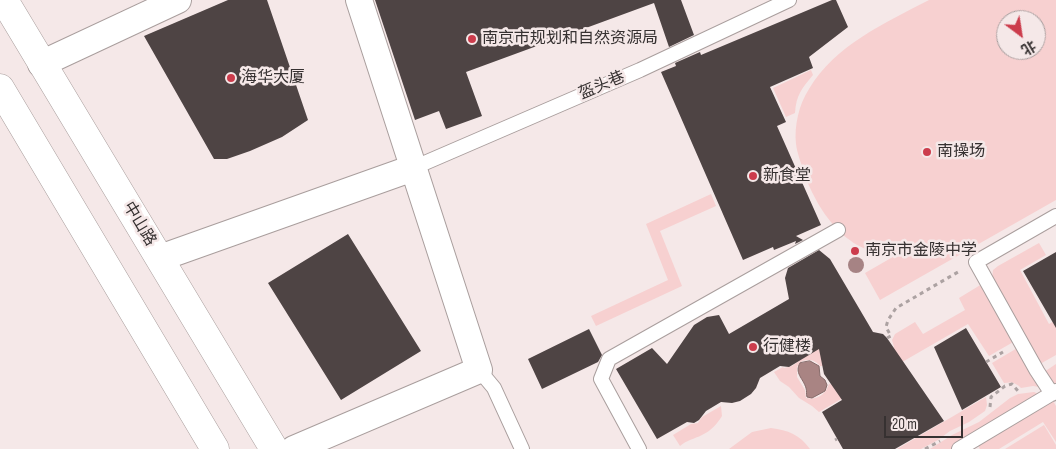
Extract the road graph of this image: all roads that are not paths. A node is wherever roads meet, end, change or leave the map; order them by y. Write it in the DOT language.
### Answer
graph roads {
  1 [pos="4,0"];
  2 [pos="178,0"];
  3 [pos="359,0"];
  4 [pos="789,0"];
  5 [pos="41,64"];
  6 [pos="0,87"];
  7 [pos="413,168"];
  8 [pos="1056,216"];
  9 [pos="838,230"];
  10 [pos="160,258"];
  11 [pos="479,370"];
  12 [pos="1054,393"];
  13 [pos="215,449"];
  14 [pos="274,449"];
  15 [pos="294,449"];
  16 [pos="522,449"];
  17 [pos="639,449"];
  18 [pos="959,449"];
  1 -- 5 [label="main road, 中山路"];
  2 -- 5 [label="street"];
  3 -- 7 [label="street"];
  4 -- 7 [label="lane, 盔头巷"];
  5 -- 10 [label="main road, 中山路"];
  6 -- 13 [label="main road"];
  7 -- 10 [label="street"];
  7 -- 11 [label="street"];
  8 -- 12 [label="lane"];
  9 -- 17 [label="lane"];
  10 -- 14 [label="main road, 中山路"];
  11 -- 15 [label="street"];
  11 -- 16 [label="lane"];
  12 -- 18 [label="lane"];
}
